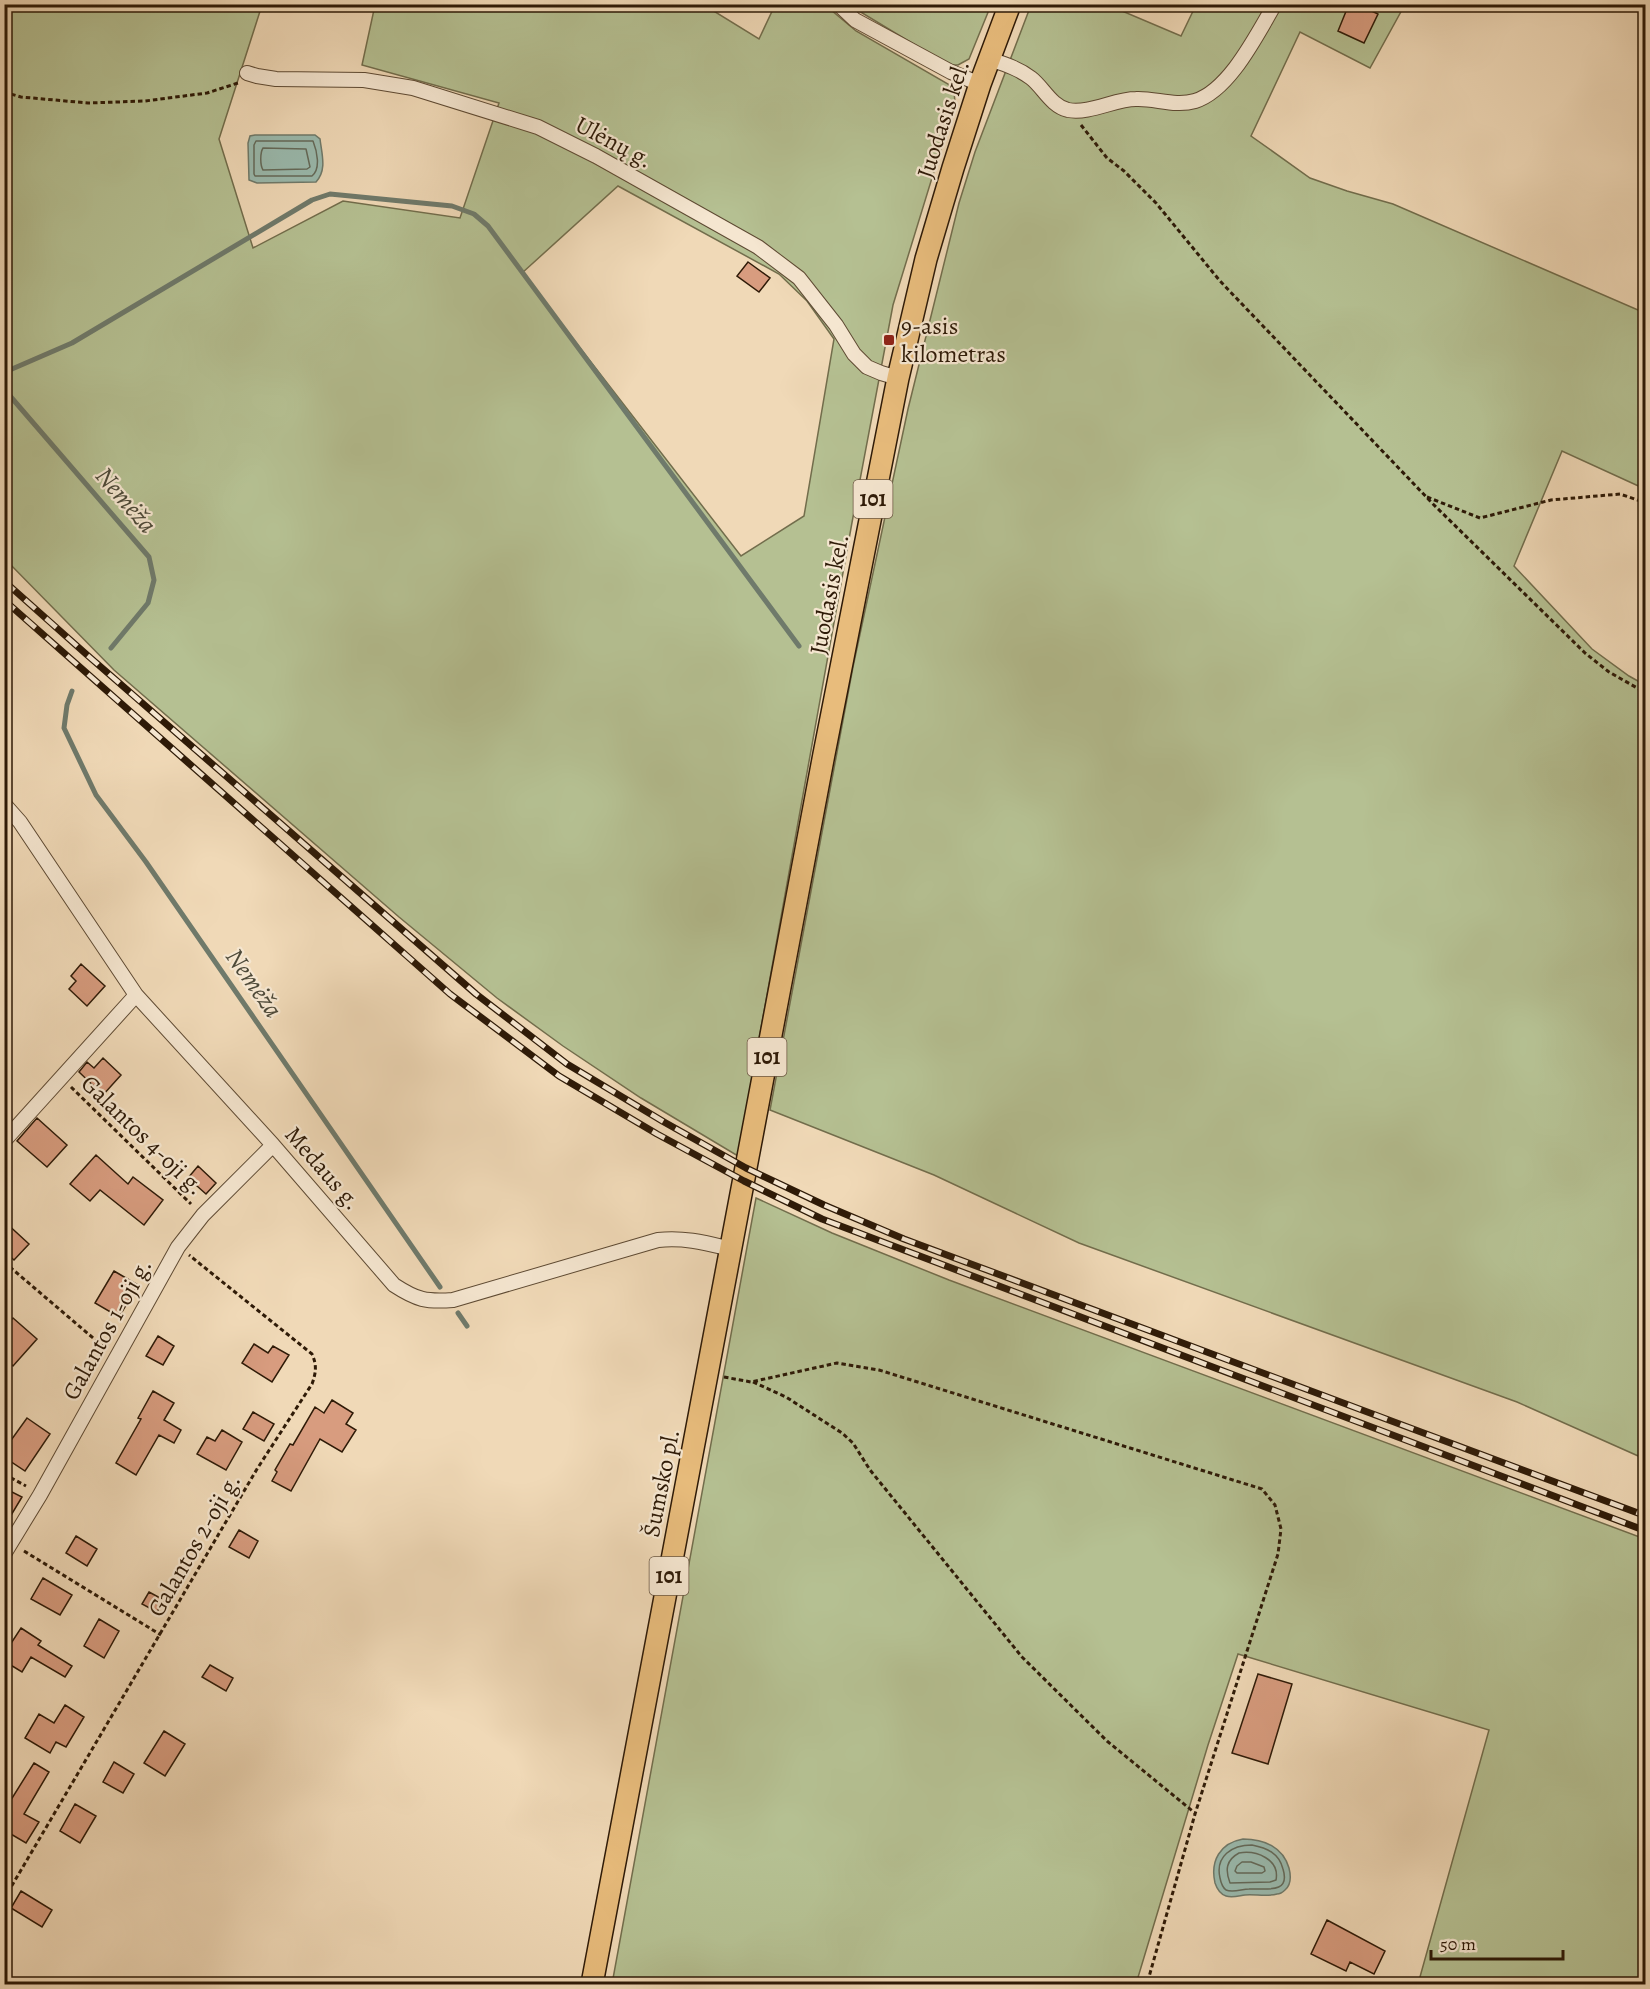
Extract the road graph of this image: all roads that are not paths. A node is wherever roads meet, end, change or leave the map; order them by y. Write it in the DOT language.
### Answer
graph roads {
  1 [pos="838,4"];
  2 [pos="1010,4"];
  3 [pos="1275,4"];
  4 [pos="990,59"];
  5 [pos="247,72"];
  6 [pos="980,84"];
  7 [pos="898,378"];
  8 [pos="4,804"];
  9 [pos="136,995"];
  10 [pos="4,1141"];
  11 [pos="273,1145"];
  12 [pos="746,1168"];
  13 [pos="731,1249"];
  14 [pos="8,1548"];
  15 [pos="592,1984"];
  1 -- 6 [label="street"];
  2 -- 4 [label="main road, Juodasis kel. / 101"];
  3 -- 4 [label="street"];
  4 -- 6 [label="main road, Juodasis kel. / 101"];
  5 -- 7 [label="street, Ulėnų g."];
  6 -- 7 [label="main road, Juodasis kel. / 101"];
  7 -- 12 [label="main road, Juodasis kel. / 101"];
  8 -- 9 [label="street, Medaus g."];
  9 -- 10 [label="street"];
  9 -- 11 [label="street, Medaus g."];
  11 -- 13 [label="street, Medaus g."];
  11 -- 14 [label="street, Galantos 1-oji g."];
  12 -- 13 [label="main road, Šumsko pl. / 101"];
  13 -- 15 [label="main road, Šumsko pl. / 101"];
}
